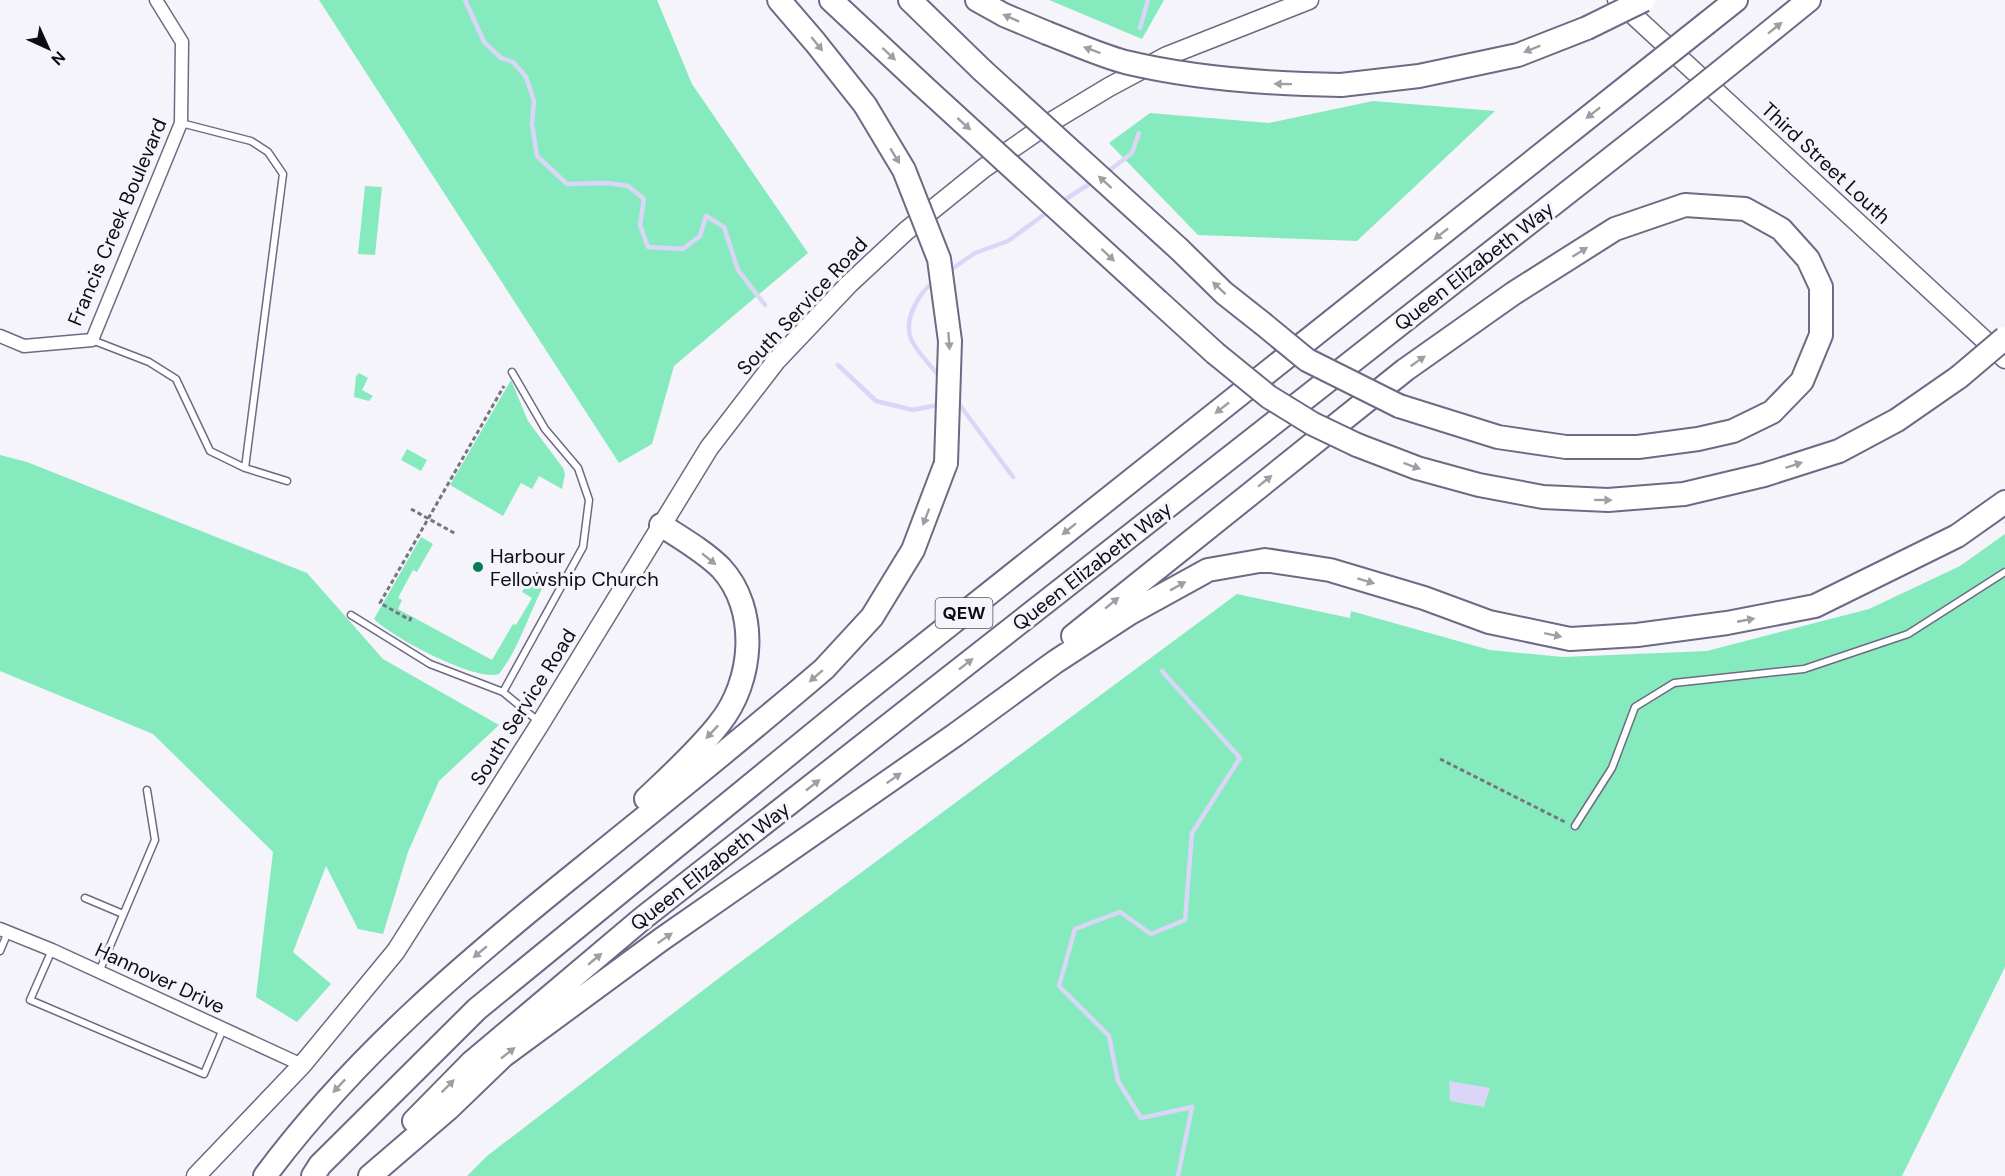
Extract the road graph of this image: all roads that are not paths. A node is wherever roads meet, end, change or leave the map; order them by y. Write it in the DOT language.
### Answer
graph roads {
  1 [pos="156,0"];
  2 [pos="779,0"];
  3 [pos="831,0"];
  4 [pos="910,0"];
  5 [pos="977,0"];
  6 [pos="1309,0"];
  7 [pos="1617,0"];
  8 [pos="1644,0"];
  9 [pos="1736,0"];
  10 [pos="1809,0"];
  11 [pos="181,123"];
  12 [pos="0,336"];
  13 [pos="2005,338"];
  14 [pos="92,340"];
  15 [pos="2005,359"];
  16 [pos="512,372"];
  17 [pos="245,468"];
  18 [pos="287,481"];
  19 [pos="2005,502"];
  20 [pos="661,525"];
  21 [pos="2005,572"];
  22 [pos="351,615"];
  23 [pos="502,692"];
  24 [pos="540,724"];
  25 [pos="955,735"];
  26 [pos="147,790"];
  27 [pos="1575,826"];
  28 [pos="85,898"];
  29 [pos="123,914"];
  30 [pos="525,914"];
  31 [pos="4,931"];
  32 [pos="52,950"];
  33 [pos="0,951"];
  34 [pos="99,972"];
  35 [pos="223,1029"];
  36 [pos="302,1065"];
  37 [pos="196,1176"];
  38 [pos="265,1176"];
  39 [pos="313,1176"];
  40 [pos="368,1176"];
  1 -- 11 [label="street, Francis Creek Boulevard"];
  2 -- 30 [label="highway, one-way, bridge"];
  3 -- 13 [label="highway, one-way, bridge"];
  25 -- 4 [label="highway, one-way, bridge"];
  8 -- 5 [label="highway, one-way, bridge"];
  6 -- 20 [label="main road, South Service Road"];
  7 -- 15 [label="main road, Third Street Louth"];
  9 -- 39 [label="highway, Queen Elizabeth Way / QEW, one-way, bridge"];
  40 -- 10 [label="highway, Queen Elizabeth Way / QEW, one-way, bridge"];
  11 -- 14 [label="street, Francis Creek Boulevard"];
  11 -- 17 [label="lane"];
  12 -- 14 [label="street, Francis Creek Boulevard"];
  14 -- 17 [label="lane"];
  16 -- 23 [label="lane"];
  17 -- 18 [label="lane"];
  25 -- 19 [label="highway, one-way"];
  20 -- 24 [label="main road, South Service Road"];
  20 -- 30 [label="highway, one-way"];
  21 -- 27 [label="lane"];
  22 -- 23 [label="lane"];
  23 -- 24 [label="lane"];
  24 -- 36 [label="main road, South Service Road"];
  40 -- 25 [label="highway, one-way"];
  26 -- 29 [label="lane"];
  28 -- 29 [label="lane"];
  29 -- 34 [label="lane"];
  30 -- 38 [label="highway, one-way"];
  31 -- 32 [label="street, Hannover Drive"];
  31 -- 33 [label="lane"];
  32 -- 34 [label="street, Hannover Drive"];
  32 -- 35 [label="lane"];
  34 -- 35 [label="street, Hannover Drive"];
  35 -- 36 [label="street, Hannover Drive"];
  36 -- 37 [label="main road, South Service Road"];
}
